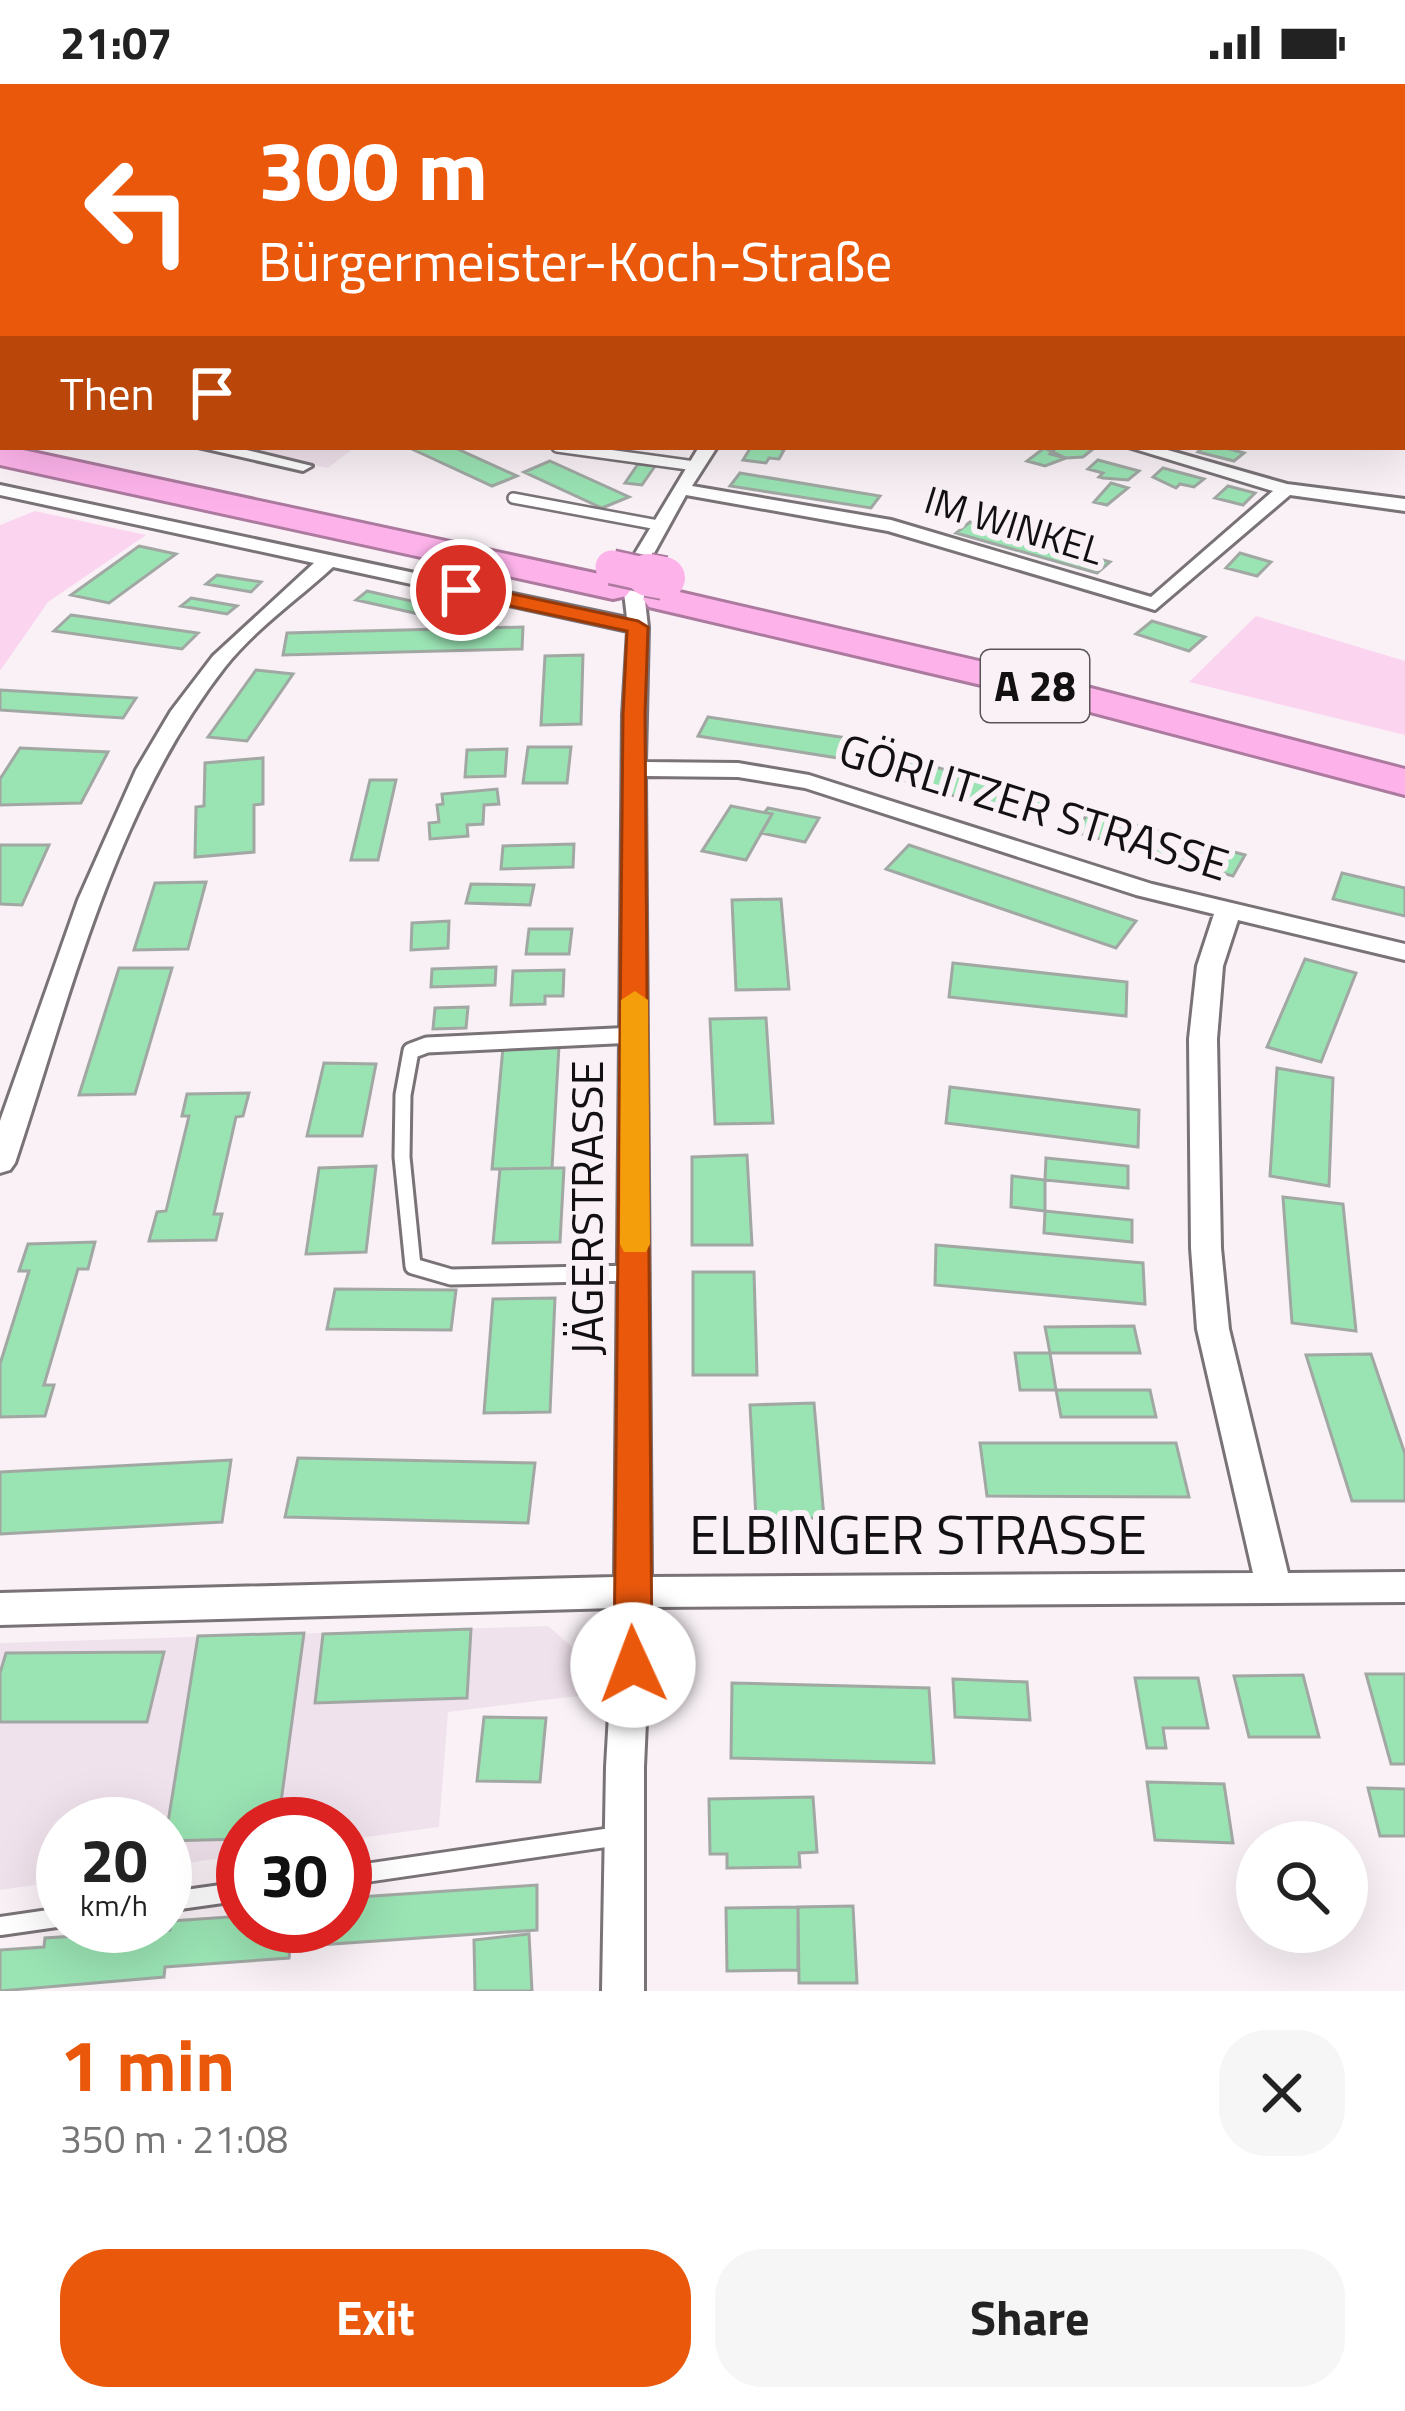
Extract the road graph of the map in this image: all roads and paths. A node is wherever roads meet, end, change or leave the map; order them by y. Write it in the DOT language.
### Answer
graph roads {
  1 [pos="64,450"];
  2 [pos="222,450"];
  3 [pos="579,450"];
  4 [pos="706,450"];
  5 [pos="1148,450"];
  6 [pos="0,455"];
  7 [pos="303,466"];
  8 [pos="695,466"];
  9 [pos="681,489"];
  10 [pos="1286,489"];
  11 [pos="0,490"];
  12 [pos="29,496"];
  13 [pos="513,498"];
  14 [pos="1405,505"];
  15 [pos="0,514"];
  16 [pos="658,525"];
  17 [pos="328,561"];
  18 [pos="613,578"];
  19 [pos="654,601"];
  20 [pos="1405,757"];
  21 [pos="634,769"];
  22 [pos="1405,782"];
  23 [pos="1228,911"];
  24 [pos="1405,952"];
  25 [pos="635,1035"];
  26 [pos="0,1163"];
  27 [pos="635,1273"];
  28 [pos="1274,1587"];
  29 [pos="1405,1587"];
  30 [pos="631,1592"];
  31 [pos="0,1609"];
  32 [pos="626,1835"];
  33 [pos="372,1872"];
  34 [pos="36,1921"];
  35 [pos="0,1927"];
  36 [pos="623,1991"];
  1 -- 18 [label="highway, A 28"];
  2 -- 7 [label="street"];
  3 -- 8 [label="lane"];
  4 -- 8 [label="street, JÄGERSTRASSE"];
  5 -- 10 [label="street"];
  6 -- 18 [label="highway, A 28"];
  8 -- 9 [label="street, JÄGERSTRASSE"];
  9 -- 10 [label="street, IM WINKEL"];
  9 -- 16 [label="street, JÄGERSTRASSE"];
  10 -- 14 [label="street"];
  11 -- 12 [label="street"];
  12 -- 15 [label="street"];
  12 -- 17 [label="street"];
  13 -- 16 [label="lane"];
  16 -- 19 [label="street, JÄGERSTRASSE"];
  17 -- 19 [label="street"];
  17 -- 26 [label="street"];
  18 -- 19 [label="highway, A 28"];
  19 -- 20 [label="highway, A 28"];
  19 -- 21 [label="street, JÄGERSTRASSE"];
  19 -- 22 [label="highway, A 28"];
  21 -- 23 [label="street, GÖRLITZER STRASSE"];
  21 -- 25 [label="street, JÄGERSTRASSE"];
  23 -- 24 [label="street, GÖRLITZER STRASSE"];
  23 -- 28 [label="street"];
  25 -- 27 [label="street, JÄGERSTRASSE"];
  25 -- 27 [label="lane"];
  27 -- 30 [label="street, JÄGERSTRASSE"];
  28 -- 29 [label="street, ELBINGER STRASSE"];
  28 -- 30 [label="street, ELBINGER STRASSE"];
  30 -- 31 [label="street, ELBINGER STRASSE"];
  30 -- 32 [label="street, JÄGERSTRASSE"];
  32 -- 33 [label="lane"];
  32 -- 36 [label="street, JÄGERSTRASSE"];
  34 -- 35 [label="lane"];
}
